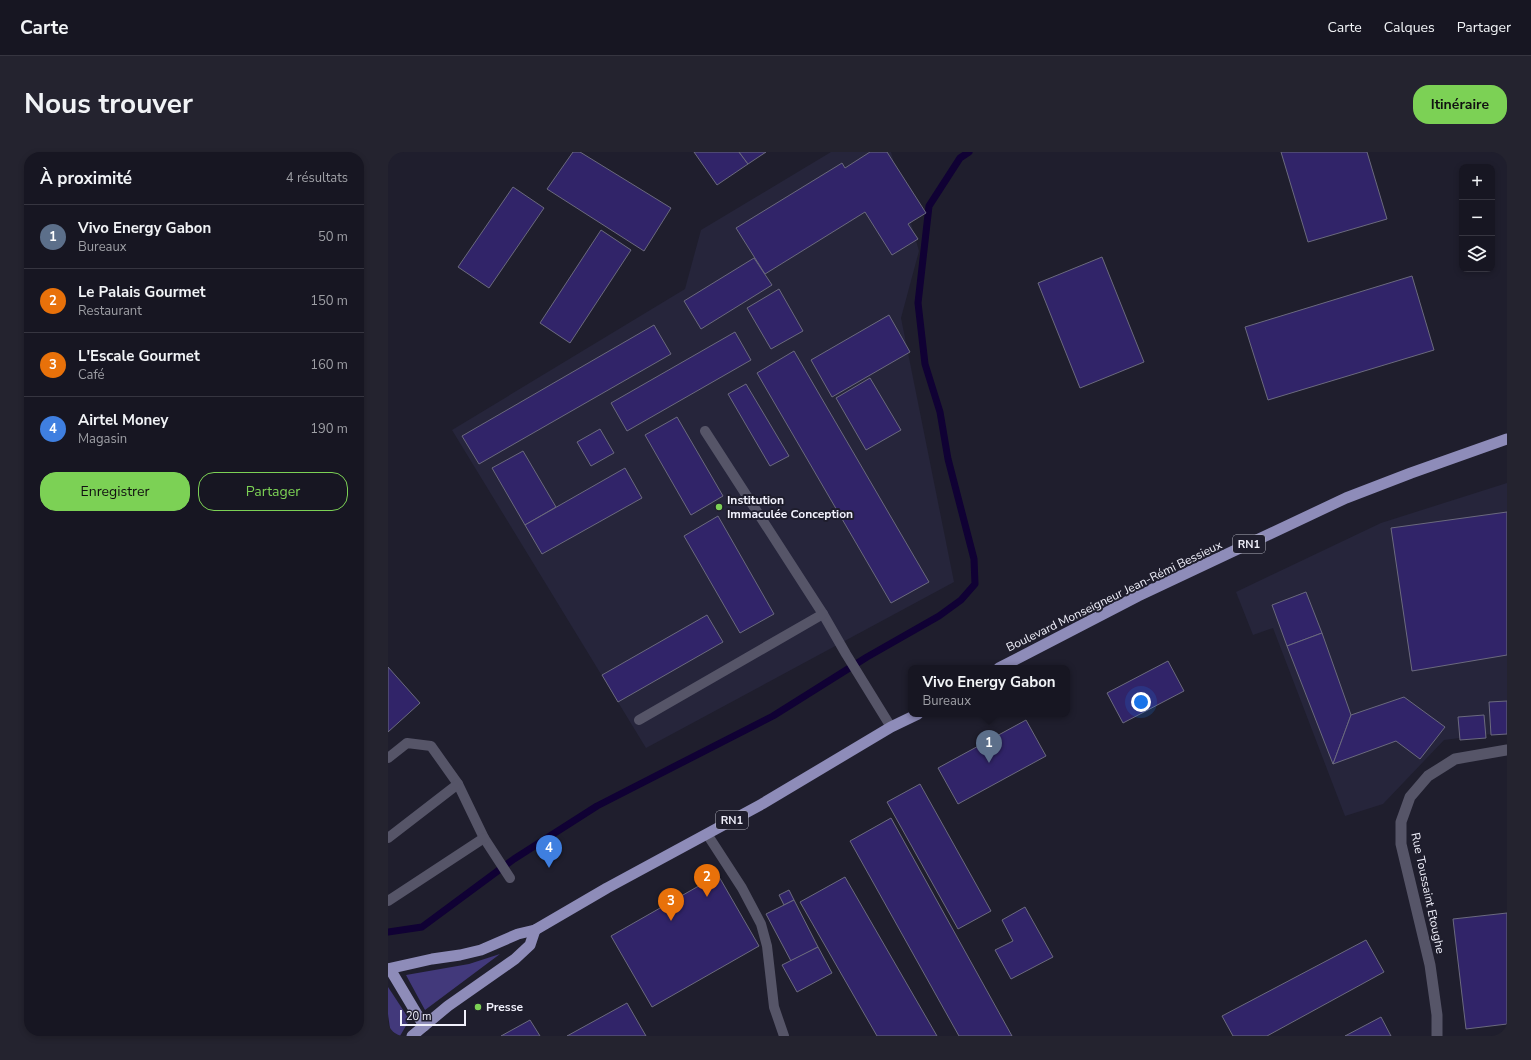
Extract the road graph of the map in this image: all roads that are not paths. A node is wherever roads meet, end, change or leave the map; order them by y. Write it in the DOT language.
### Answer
graph roads {
  1 [pos="705,431"];
  2 [pos="1507,439"];
  3 [pos="823,614"];
  4 [pos="1005,665"];
  5 [pos="912,717"];
  6 [pos="639,720"];
  7 [pos="891,727"];
  8 [pos="1507,750"];
  9 [pos="388,758"];
  10 [pos="458,784"];
  11 [pos="707,834"];
  12 [pos="388,838"];
  13 [pos="484,838"];
  14 [pos="510,878"];
  15 [pos="388,900"];
  16 [pos="534,930"];
  17 [pos="389,969"];
  18 [pos="424,1026"];
  19 [pos="412,1036"];
  20 [pos="784,1036"];
  21 [pos="1437,1036"];
  1 -- 3 [label="lane"];
  2 -- 4 [label="main road, Boulevard Monseigneur Jean-Rémi Bessieux / RN1"];
  3 -- 6 [label="lane"];
  3 -- 7 [label="lane"];
  5 -- 7 [label="main road, RN1"];
  7 -- 11 [label="main road, RN1"];
  8 -- 21 [label="street, Rue Toussaint Etoughe"];
  9 -- 10 [label="lane"];
  10 -- 12 [label="lane"];
  10 -- 13 [label="lane"];
  11 -- 16 [label="main road, RN1"];
  11 -- 20 [label="lane"];
  13 -- 14 [label="lane"];
  13 -- 15 [label="lane"];
  16 -- 17 [label="main road, RN1"];
  16 -- 18 [label="main road"];
  17 -- 18 [label="main road"];
  18 -- 19 [label="main road"];
}
